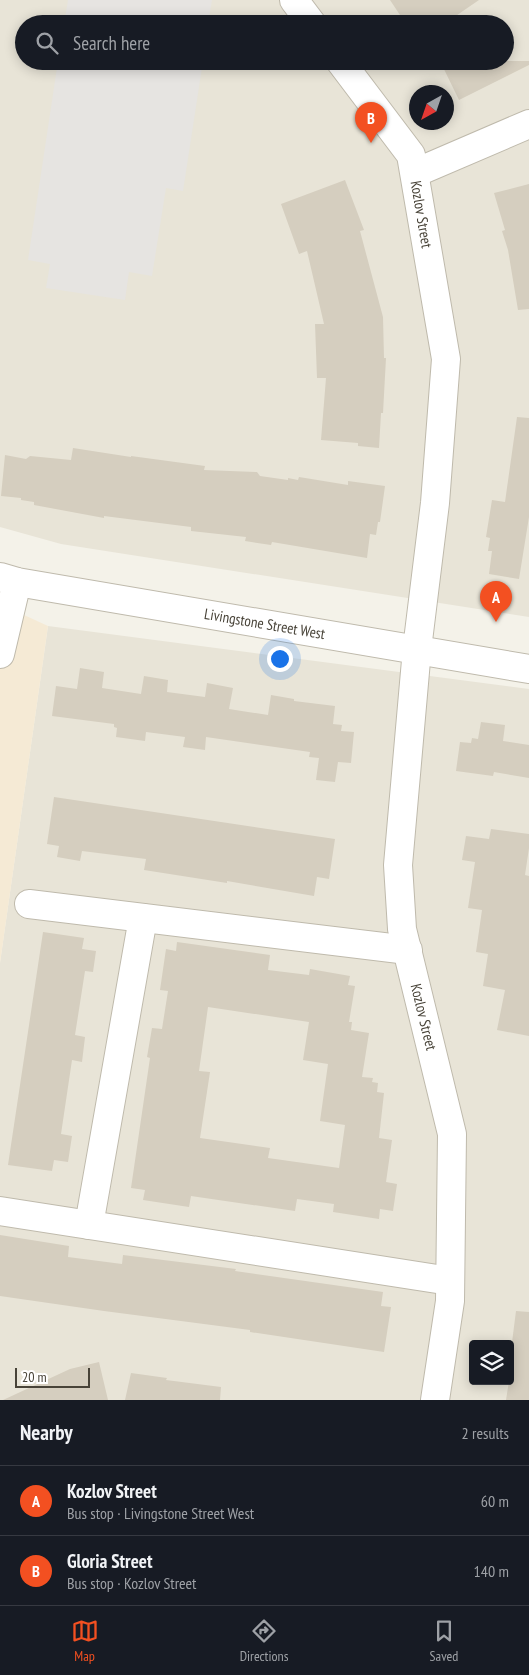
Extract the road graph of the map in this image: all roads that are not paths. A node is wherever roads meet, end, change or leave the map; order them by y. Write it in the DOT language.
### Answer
graph roads {
  1 [pos="294,0"];
  2 [pos="305,15"];
  3 [pos="347,70"];
  4 [pos="529,124"];
  5 [pos="414,173"];
  6 [pos="8,579"];
  7 [pos="416,649"];
  8 [pos="0,654"];
  9 [pos="529,668"];
  10 [pos="29,904"];
  11 [pos="143,918"];
  12 [pos="408,950"];
  13 [pos="0,1211"];
  14 [pos="89,1224"];
  15 [pos="450,1281"];
  16 [pos="435,1400"];
  1 -- 2 [label="street"];
  3 -- 5 [label="street, Kozlov Street"];
  4 -- 5 [label="street"];
  5 -- 7 [label="street, Kozlov Street"];
  6 -- 7 [label="street, Livingstone Street West"];
  6 -- 8 [label="street"];
  7 -- 9 [label="street, Livingstone Street West"];
  7 -- 12 [label="street, Kozlov Street"];
  10 -- 11 [label="street"];
  11 -- 12 [label="street"];
  11 -- 14 [label="street"];
  12 -- 15 [label="street, Kozlov Street"];
  13 -- 14 [label="street"];
  14 -- 15 [label="street"];
  15 -- 16 [label="street, Kozlov Street"];
}
